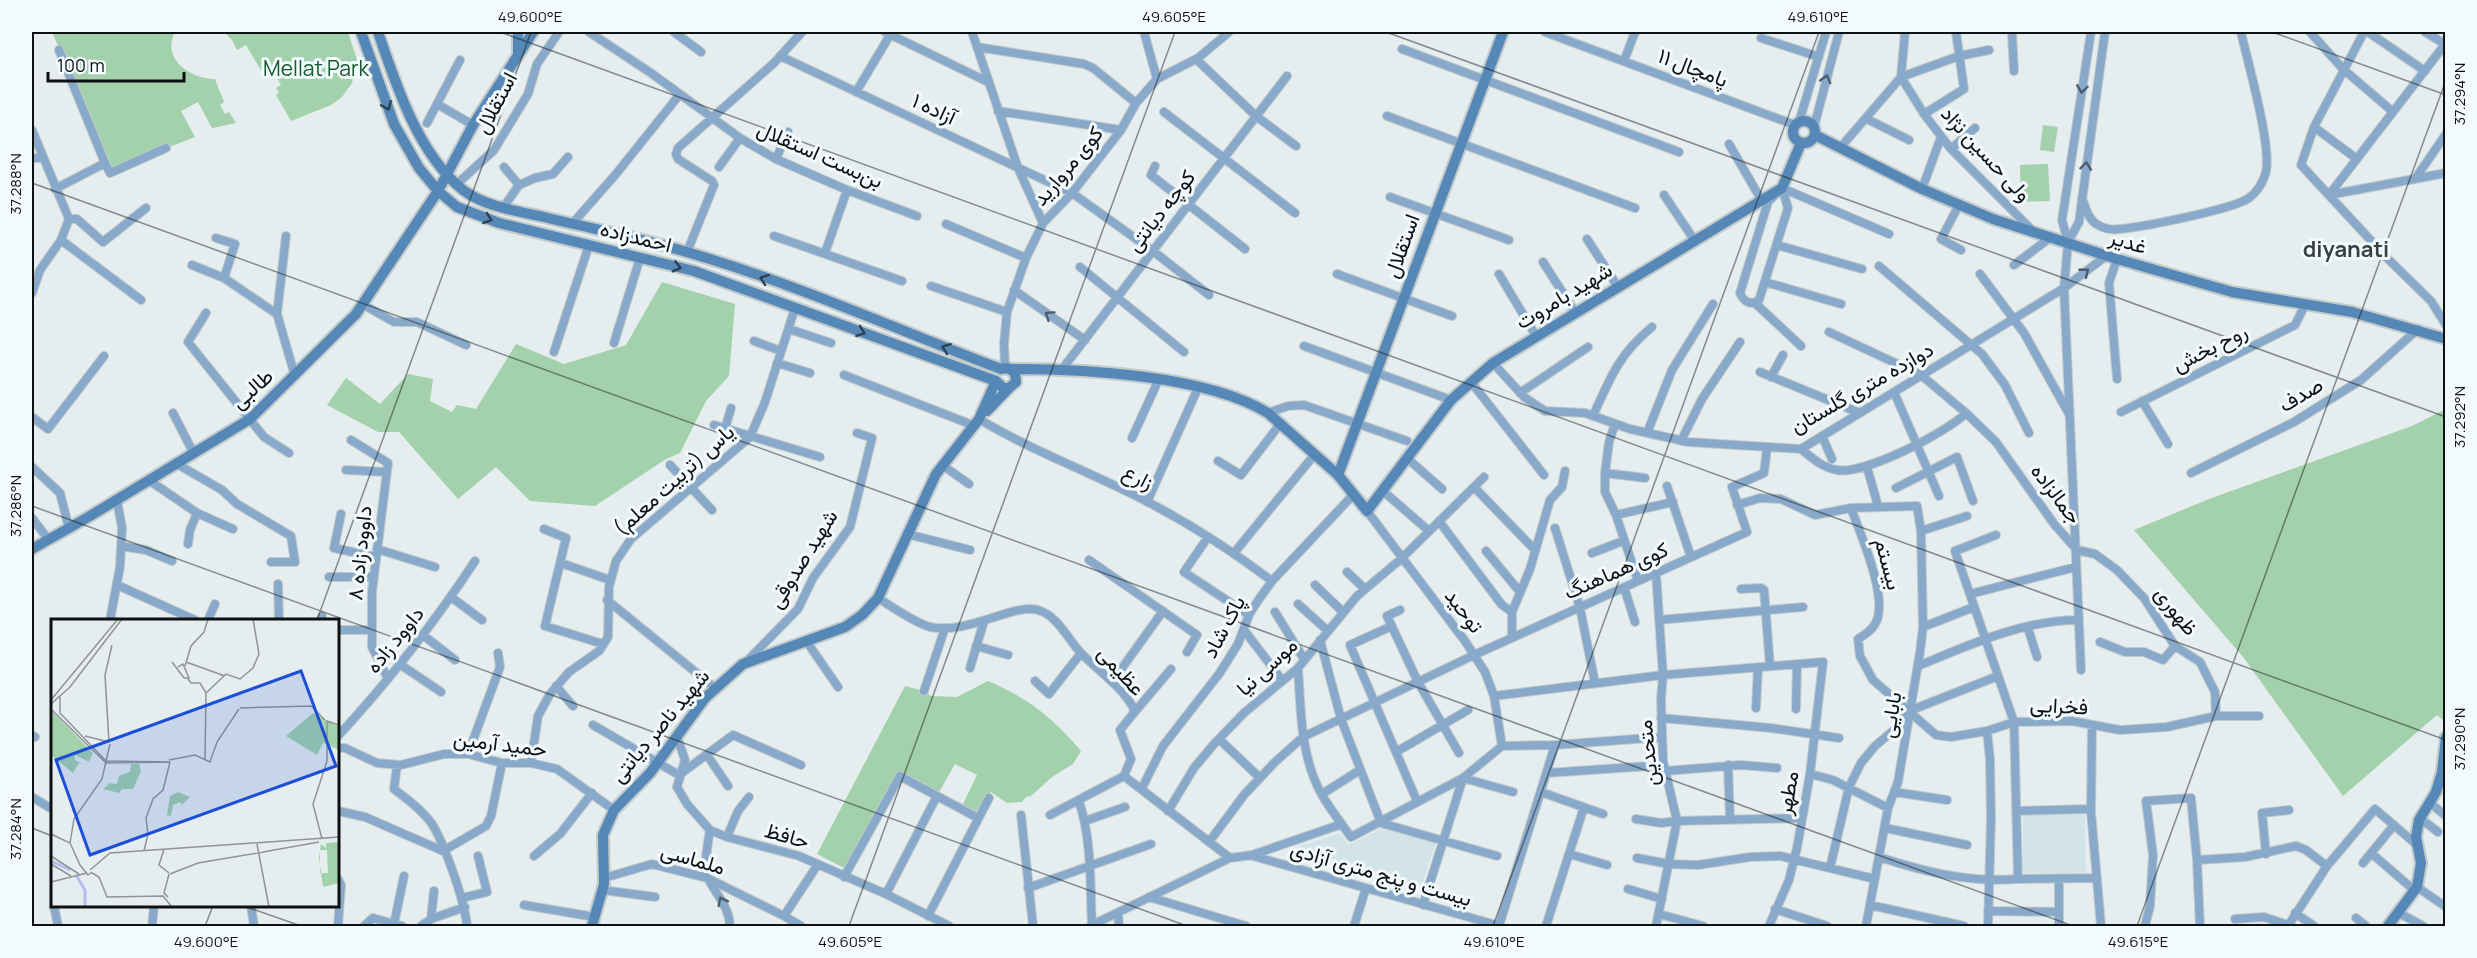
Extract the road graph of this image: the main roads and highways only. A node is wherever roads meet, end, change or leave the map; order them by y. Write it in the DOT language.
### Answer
graph roads {
  1 [pos="361,32"];
  2 [pos="518,32"];
  3 [pos="527,32"];
  4 [pos="533,32"];
  5 [pos="1503,32"];
  6 [pos="380,36"];
  7 [pos="365,45"];
  8 [pos="518,55"];
  9 [pos="1814,131"];
  10 [pos="1801,143"];
  11 [pos="447,174"];
  12 [pos="438,191"];
  13 [pos="743,271"];
  14 [pos="738,287"];
  15 [pos="2445,339"];
  16 [pos="1006,368"];
  17 [pos="1041,369"];
  18 [pos="996,381"];
  19 [pos="1012,385"];
  20 [pos="979,420"];
  21 [pos="1338,474"];
  22 [pos="1367,511"];
  23 [pos="32,549"];
  24 [pos="2445,736"];
  25 [pos="2444,756"];
  26 [pos="594,922"];
  27 [pos="2388,927"];
  1 -- 7 [label="main road, احمدزاده"];
  2 -- 8 [label="main road"];
  3 -- 4 [label="main road"];
  4 -- 8 [label="main road"];
  5 -- 21 [label="main road, استقلال"];
  6 -- 7 [label="main road"];
  6 -- 11 [label="main road, احمدزاده"];
  7 -- 12 [label="main road, احمدزاده, one-way"];
  8 -- 11 [label="main road"];
  9 -- 10 [label="main road"];
  9 -- 10 [label="main road"];
  9 -- 15 [label="main road, غدیر"];
  10 -- 22 [label="main road, شهید بامروت"];
  11 -- 12 [label="main road, طالبی"];
  11 -- 13 [label="main road, احمدزاده"];
  12 -- 14 [label="main road, احمدزاده, one-way"];
  12 -- 23 [label="main road, طالبی"];
  13 -- 14 [label="main road"];
  16 -- 13 [label="main road, احمدزاده, one-way"];
  14 -- 18 [label="main road, احمدزاده, one-way"];
  16 -- 17 [label="main road, شهید ناصر دیانتی"];
  16 -- 19 [label="main road"];
  17 -- 19 [label="main road, شهید ناصر دیانتی"];
  17 -- 21 [label="main road, شهید ناصر دیانتی"];
  18 -- 19 [label="main road, احمدزاده"];
  18 -- 20 [label="main road, شهید ناصر دیانتی"];
  19 -- 20 [label="main road, شهید ناصر دیانتی"];
  20 -- 26 [label="main road, شهید ناصر دیانتی"];
  21 -- 22 [label="main road, شهید ناصر دیانتی"];
  24 -- 25 [label="main road"];
  25 -- 27 [label="main road"];
}
